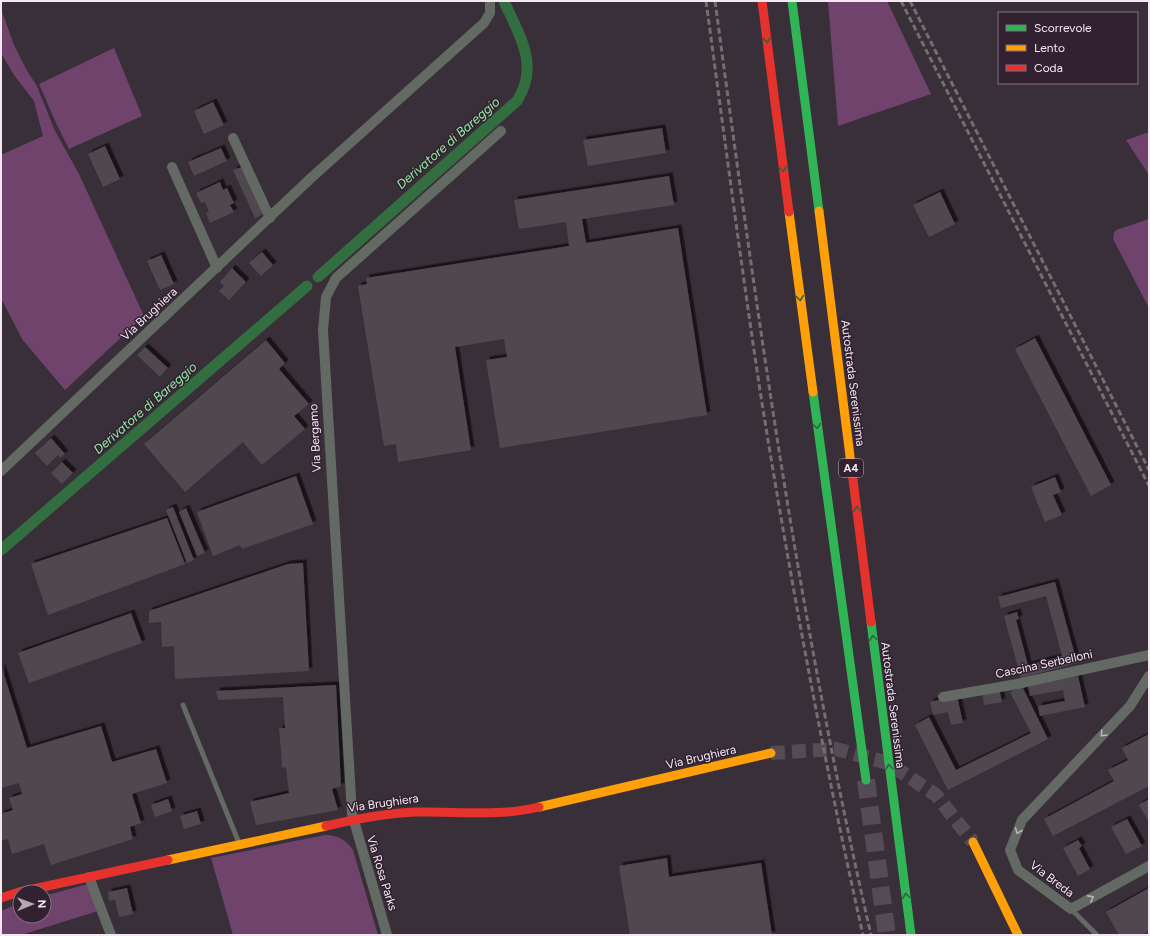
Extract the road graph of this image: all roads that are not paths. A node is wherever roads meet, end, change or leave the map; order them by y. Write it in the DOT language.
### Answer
graph roads {
  1 [pos="490,1"];
  2 [pos="762,1"];
  3 [pos="792,1"];
  4 [pos="501,131"];
  5 [pos="233,138"];
  6 [pos="172,166"];
  7 [pos="270,218"];
  8 [pos="217,268"];
  9 [pos="1,471"];
  10 [pos="1149,655"];
  11 [pos="1149,676"];
  12 [pos="943,697"];
  13 [pos="183,705"];
  14 [pos="771,753"];
  15 [pos="866,780"];
  16 [pos="352,820"];
  17 [pos="973,842"];
  18 [pos="239,844"];
  19 [pos="1149,866"];
  20 [pos="89,877"];
  21 [pos="1,898"];
  22 [pos="1071,909"];
  23 [pos="111,935"];
  24 [pos="387,935"];
  25 [pos="911,935"];
  26 [pos="1018,935"];
  27 [pos="1097,935"];
  1 -- 7 [label="street, Via Brughiera"];
  2 -- 15 [label="main road, A4, one-way"];
  25 -- 3 [label="main road, Autostrada Serenissima / A4, one-way"];
  4 -- 16 [label="street, Via Bergamo"];
  5 -- 7 [label="street"];
  6 -- 8 [label="street"];
  7 -- 8 [label="street, Via Brughiera"];
  8 -- 9 [label="street, Via Brughiera"];
  10 -- 12 [label="street, Cascina Serbelloni"];
  11 -- 22 [label="street, Via Breda, one-way"];
  13 -- 18 [label="lane"];
  14 -- 16 [label="main road, Via Brughiera"];
  16 -- 18 [label="main road, Via Brughiera"];
  16 -- 24 [label="street, Via Rosa Parks"];
  17 -- 26 [label="main road"];
  18 -- 20 [label="main road, Via Brughiera"];
  22 -- 19 [label="street, Via Breda, one-way"];
  20 -- 21 [label="main road, Via Brughiera"];
  20 -- 23 [label="street"];
  22 -- 27 [label="lane"];
}
